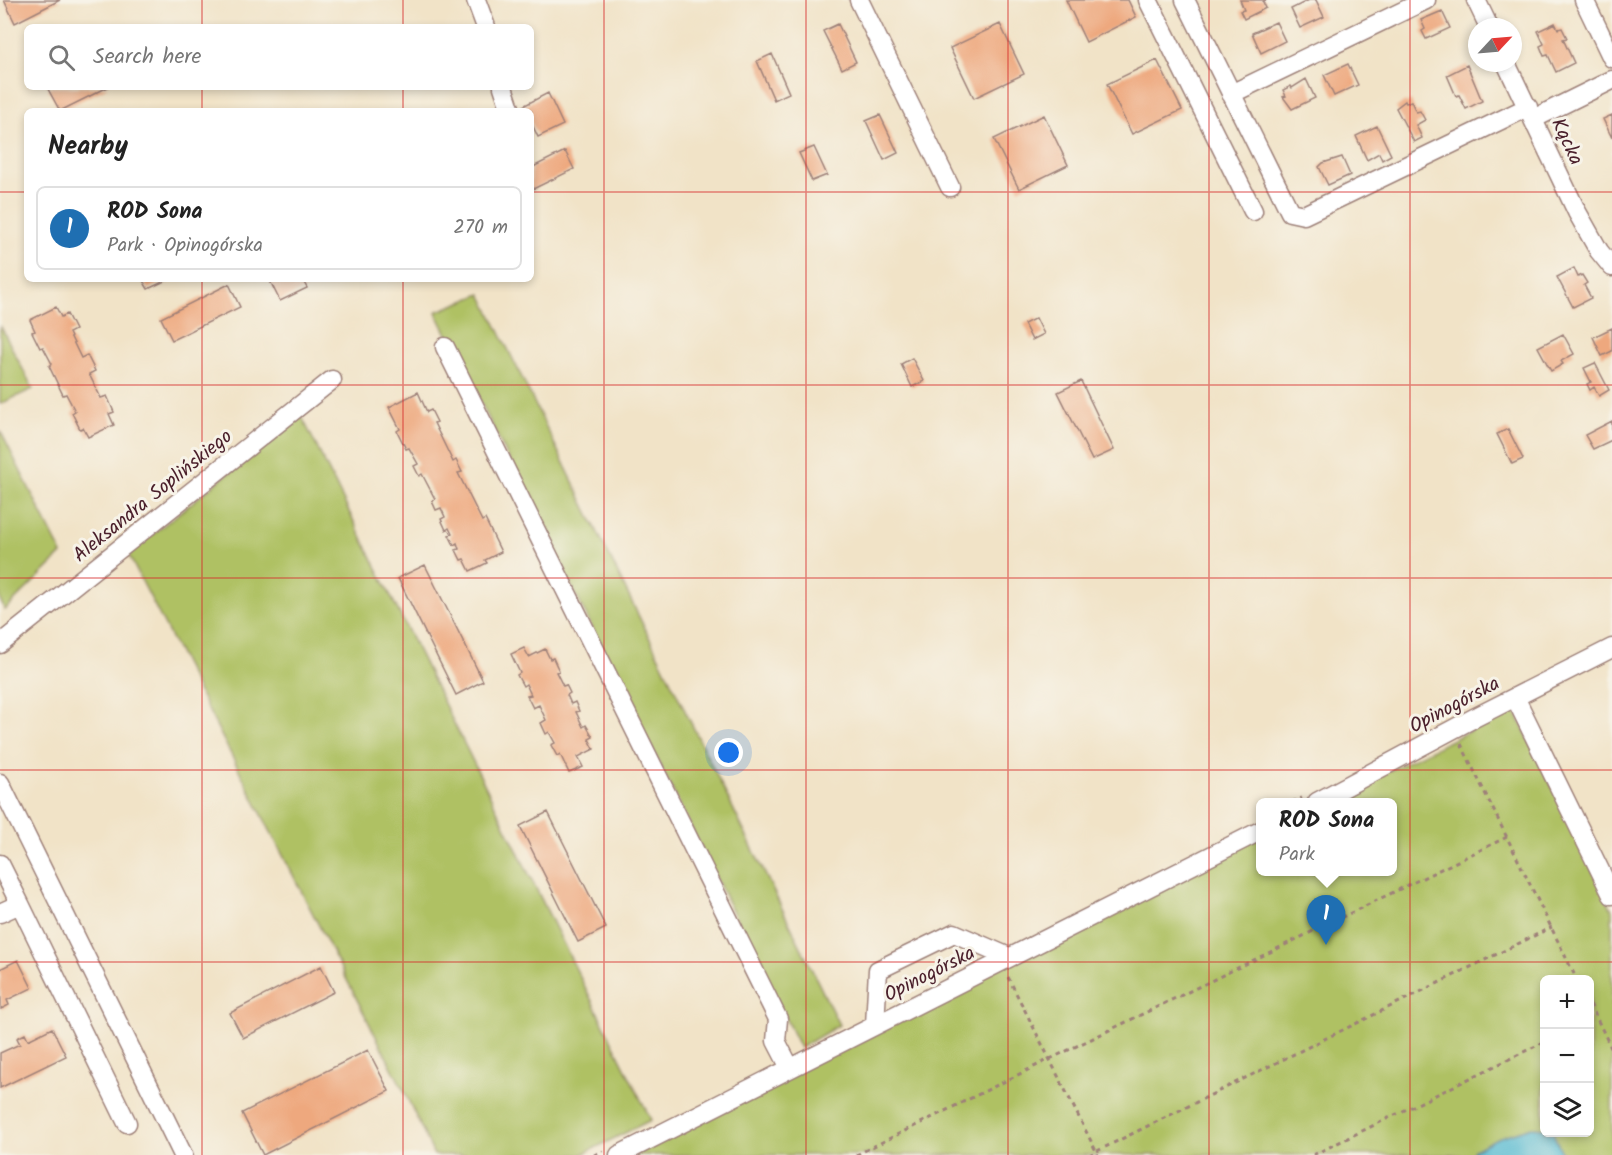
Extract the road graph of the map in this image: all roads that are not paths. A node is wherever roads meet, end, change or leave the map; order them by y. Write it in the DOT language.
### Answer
graph roads {
  1 [pos="476,0"];
  2 [pos="859,0"];
  3 [pos="1148,0"];
  4 [pos="1185,0"];
  5 [pos="1426,0"];
  6 [pos="1476,0"];
  7 [pos="1584,0"];
  8 [pos="1485,18"];
  9 [pos="485,24"];
  10 [pos="1612,58"];
  11 [pos="1510,72"];
  12 [pos="1612,80"];
  13 [pos="504,90"];
  14 [pos="1231,94"];
  15 [pos="510,108"];
  16 [pos="1530,113"];
  17 [pos="950,187"];
  18 [pos="1253,211"];
  19 [pos="1612,267"];
  20 [pos="445,347"];
  21 [pos="332,380"];
  22 [pos="0,644"];
  23 [pos="1612,648"];
  24 [pos="1515,697"];
  25 [pos="0,783"];
  26 [pos="1324,798"];
  27 [pos="1256,833"];
  28 [pos="0,864"];
  29 [pos="1612,895"];
  30 [pos="20,904"];
  31 [pos="0,913"];
  32 [pos="1005,959"];
  33 [pos="875,1025"];
  34 [pos="790,1068"];
  35 [pos="127,1123"];
  36 [pos="183,1155"];
  37 [pos="619,1155"];
  1 -- 9 [label="street"];
  2 -- 17 [label="street"];
  3 -- 18 [label="street"];
  4 -- 14 [label="street"];
  5 -- 14 [label="street"];
  6 -- 8 [label="street"];
  7 -- 10 [label="street"];
  11 -- 16 [label="street, Kącka"];
  12 -- 16 [label="street"];
  13 -- 15 [label="street"];
  14 -- 16 [label="street"];
  16 -- 19 [label="street, Kącka"];
  20 -- 34 [label="street"];
  21 -- 22 [label="street, Aleksandra Soplińskiego"];
  23 -- 24 [label="street, Opinogórska"];
  24 -- 26 [label="street, Opinogórska"];
  24 -- 29 [label="street"];
  25 -- 36 [label="street"];
  27 -- 32 [label="street, Opinogórska"];
  28 -- 30 [label="street"];
  30 -- 31 [label="street"];
  30 -- 35 [label="street"];
  32 -- 33 [label="street, Opinogórska"];
  32 -- 33 [label="street"];
  33 -- 34 [label="street, Opinogórska"];
  34 -- 37 [label="street, Opinogórska"];
}
